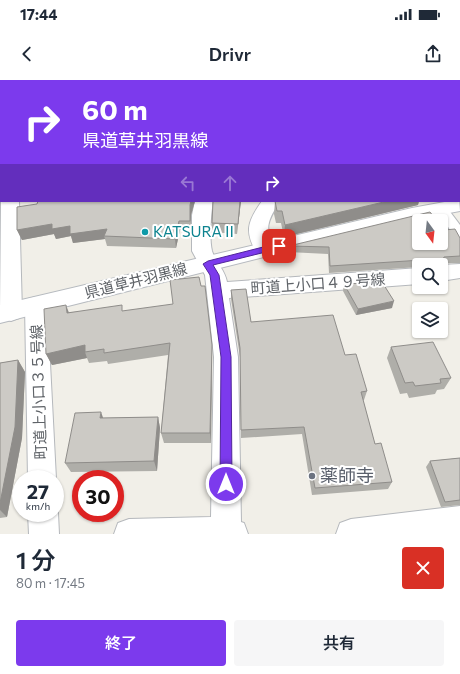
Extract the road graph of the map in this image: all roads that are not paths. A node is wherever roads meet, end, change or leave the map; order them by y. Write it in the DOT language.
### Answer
graph roads {
  1 [pos="10,202"];
  2 [pos="204,202"];
  3 [pos="270,202"];
  4 [pos="450,207"];
  5 [pos="460,234"];
  6 [pos="265,250"];
  7 [pos="208,264"];
  8 [pos="460,271"];
  9 [pos="448,272"];
  10 [pos="412,277"];
  11 [pos="218,291"];
  12 [pos="36,305"];
  13 [pos="6,313"];
  14 [pos="42,470"];
  15 [pos="460,521"];
  16 [pos="43,522"];
  17 [pos="229,533"];
  18 [pos="44,534"];
  19 [pos="129,534"];
  20 [pos="351,534"];
  1 -- 13 [label="street"];
  2 -- 7 [label="street"];
  3 -- 6 [label="street"];
  4 -- 5 [label="lane"];
  4 -- 6 [label="street, 県道草井羽黒線"];
  6 -- 7 [label="street, 県道草井羽黒線"];
  7 -- 11 [label="street"];
  7 -- 12 [label="street, 県道草井羽黒線"];
  8 -- 9 [label="street"];
  10 -- 11 [label="street, 町道上小口４９号線"];
  11 -- 17 [label="street"];
  12 -- 13 [label="street, 県道草井羽黒線"];
  12 -- 14 [label="street, 町道上小口３５号線"];
  15 -- 20 [label="street"];
  16 -- 18 [label="street"];
  17 -- 19 [label="street"];
}
